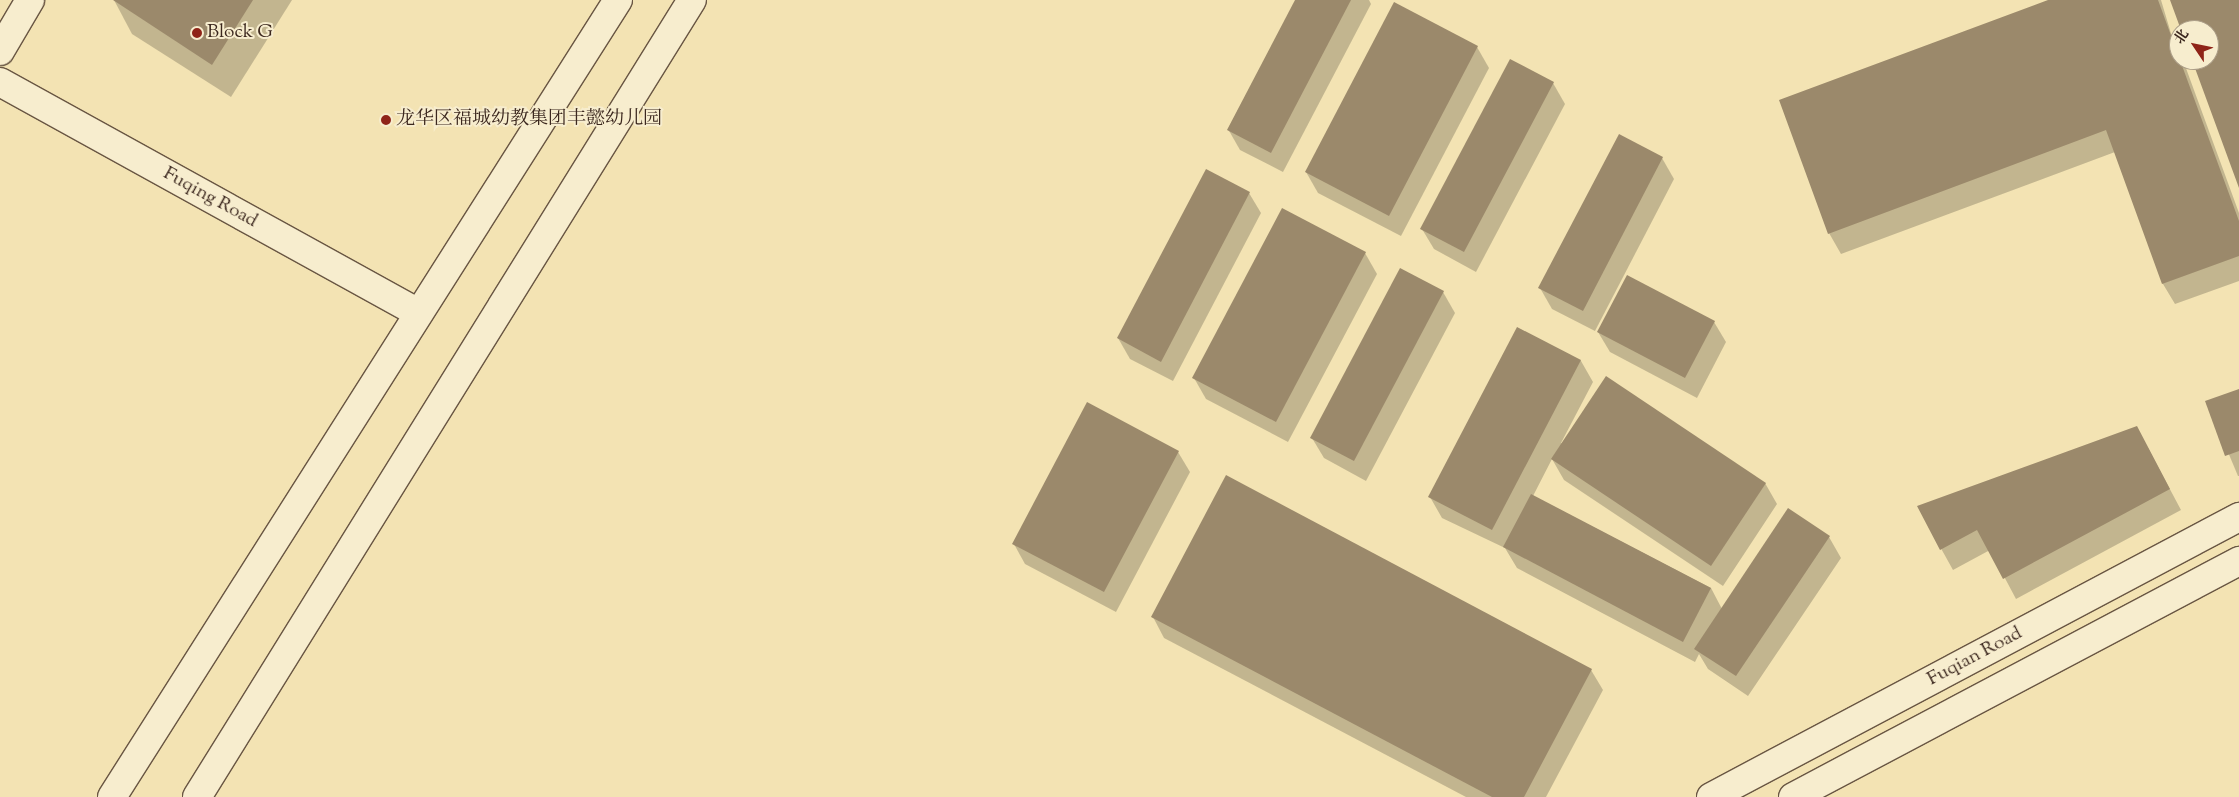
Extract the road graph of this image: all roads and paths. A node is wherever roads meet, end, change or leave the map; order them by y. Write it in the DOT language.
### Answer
graph roads {
  1 [pos="30,0"];
  2 [pos="618,0"];
  3 [pos="692,0"];
  4 [pos="0,52"];
  5 [pos="0,82"];
  6 [pos="419,313"];
  7 [pos="2239,517"];
  8 [pos="2239,561"];
  9 [pos="112,797"];
  10 [pos="197,797"];
  11 [pos="1711,797"];
  12 [pos="1793,797"];
  1 -- 4 [label="street"];
  2 -- 6 [label="street"];
  3 -- 10 [label="street"];
  5 -- 6 [label="street, Fuqing Road"];
  6 -- 9 [label="street"];
  7 -- 11 [label="street, Fuqian Road"];
  8 -- 12 [label="street, Fuqian Road"];
}
